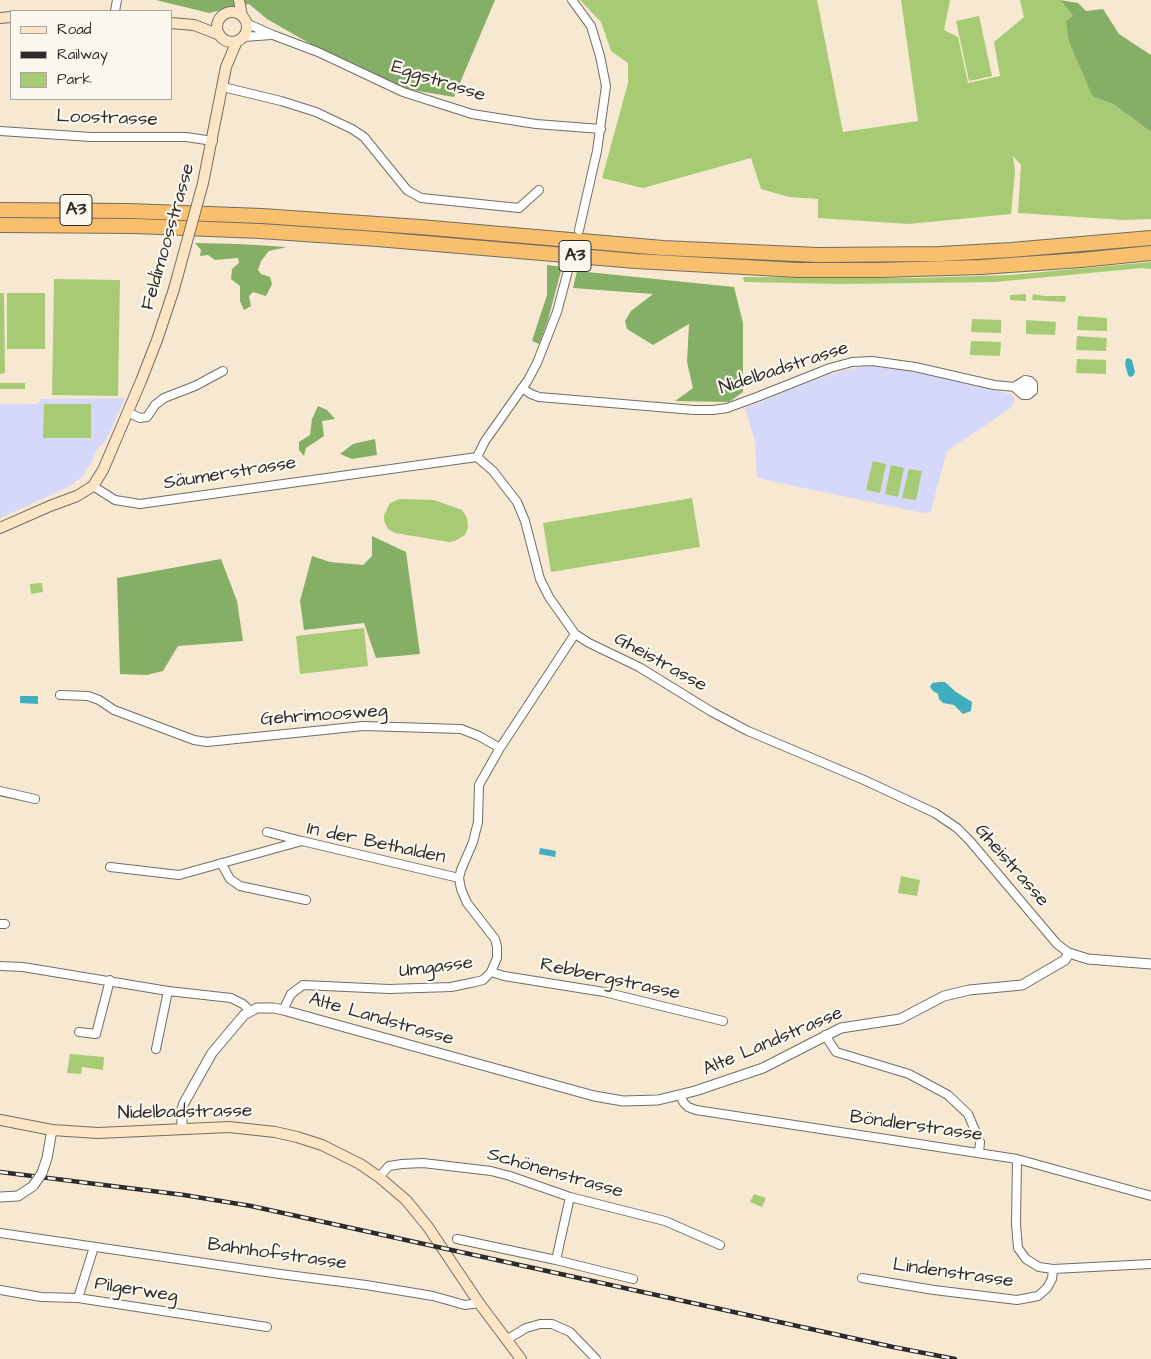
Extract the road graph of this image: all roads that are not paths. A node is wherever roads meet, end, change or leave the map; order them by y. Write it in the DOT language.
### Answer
graph roads {
  1 [pos="233,0"];
  2 [pos="240,0"];
  3 [pos="572,0"];
  4 [pos="228,13"];
  5 [pos="244,19"];
  6 [pos="219,20"];
  7 [pos="172,23"];
  8 [pos="194,25"];
  9 [pos="272,35"];
  10 [pos="222,37"];
  11 [pos="240,39"];
  12 [pos="226,67"];
  13 [pos="223,88"];
  14 [pos="601,129"];
  15 [pos="0,131"];
  16 [pos="213,141"];
  17 [pos="539,190"];
  18 [pos="0,210"];
  19 [pos="0,225"];
  20 [pos="579,230"];
  21 [pos="1151,238"];
  22 [pos="1151,253"];
  23 [pos="569,267"];
  24 [pos="223,371"];
  25 [pos="522,388"];
  26 [pos="1026,388"];
  27 [pos="127,412"];
  28 [pos="477,457"];
  29 [pos="93,486"];
  30 [pos="0,528"];
  31 [pos="575,634"];
  32 [pos="60,694"];
  33 [pos="500,748"];
  34 [pos="0,791"];
  35 [pos="35,799"];
  36 [pos="267,832"];
  37 [pos="302,841"];
  38 [pos="221,863"];
  39 [pos="110,867"];
  40 [pos="459,878"];
  41 [pos="306,900"];
  42 [pos="1069,953"];
  43 [pos="1151,964"];
  44 [pos="0,966"];
  45 [pos="491,972"];
  46 [pos="110,980"];
  47 [pos="168,991"];
  48 [pos="283,1010"];
  49 [pos="250,1011"];
  50 [pos="723,1021"];
  51 [pos="79,1032"];
  52 [pos="825,1036"];
  53 [pos="156,1049"];
  54 [pos="680,1096"];
  55 [pos="0,1120"];
  56 [pos="182,1129"];
  57 [pos="52,1130"];
  58 [pos="979,1153"];
  59 [pos="1017,1159"];
  60 [pos="379,1177"];
  61 [pos="1151,1196"];
  62 [pos="0,1197"];
  63 [pos="570,1197"];
  64 [pos="0,1233"];
  65 [pos="457,1239"];
  66 [pos="720,1245"];
  67 [pos="94,1247"];
  68 [pos="556,1260"];
  69 [pos="1151,1264"];
  70 [pos="1052,1269"];
  71 [pos="862,1278"];
  72 [pos="634,1279"];
  73 [pos="0,1290"];
  74 [pos="78,1298"];
  75 [pos="479,1303"];
  76 [pos="267,1327"];
  77 [pos="506,1340"];
  78 [pos="521,1359"];
  79 [pos="596,1359"];
  1 -- 4 [label="main road"];
  2 -- 5 [label="main road"];
  3 -- 14 [label="street"];
  4 -- 5 [label="main road"];
  4 -- 6 [label="main road"];
  5 -- 9 [label="street, Eggstrasse"];
  5 -- 11 [label="main road"];
  6 -- 8 [label="main road"];
  6 -- 10 [label="main road"];
  7 -- 8 [label="main road"];
  8 -- 10 [label="main road"];
  9 -- 11 [label="street, Eggstrasse"];
  9 -- 14 [label="street, Eggstrasse"];
  10 -- 11 [label="main road"];
  10 -- 12 [label="main road, Feldimoosstrasse"];
  11 -- 12 [label="main road, Feldimoosstrasse"];
  12 -- 13 [label="main road, Feldimoosstrasse"];
  13 -- 16 [label="main road, Feldimoosstrasse"];
  13 -- 17 [label="street"];
  14 -- 20 [label="street"];
  15 -- 16 [label="street, Loostrasse"];
  16 -- 27 [label="main road, Feldimoosstrasse, bridge"];
  18 -- 21 [label="highway, A3"];
  19 -- 22 [label="highway, A3"];
  23 -- 25 [label="street"];
  24 -- 27 [label="street"];
  25 -- 26 [label="street, Nidelbadstrasse"];
  25 -- 28 [label="street"];
  27 -- 29 [label="main road, Feldimoosstrasse"];
  28 -- 29 [label="street, Säumerstrasse"];
  28 -- 31 [label="street, Gheistrasse"];
  29 -- 30 [label="main road"];
  31 -- 33 [label="street"];
  31 -- 42 [label="street, Gheistrasse"];
  32 -- 33 [label="street, Gehrimoosweg"];
  33 -- 40 [label="street"];
  34 -- 35 [label="street"];
  36 -- 37 [label="street"];
  37 -- 38 [label="street, In der Bethalden"];
  37 -- 40 [label="street, In der Bethalden"];
  38 -- 39 [label="street, In der Bethalden"];
  38 -- 41 [label="street"];
  40 -- 45 [label="street, Umgasse"];
  42 -- 43 [label="street"];
  42 -- 52 [label="street, Alte Landstrasse"];
  44 -- 46 [label="street"];
  45 -- 48 [label="street, Umgasse"];
  45 -- 50 [label="street, Rebbergstrasse"];
  46 -- 47 [label="street"];
  46 -- 51 [label="street"];
  47 -- 49 [label="street"];
  47 -- 53 [label="street"];
  48 -- 49 [label="street, Alte Landstrasse"];
  48 -- 54 [label="street, Alte Landstrasse"];
  49 -- 56 [label="street"];
  52 -- 54 [label="street, Alte Landstrasse"];
  52 -- 58 [label="street"];
  54 -- 58 [label="street, Böndlerstrasse"];
  55 -- 57 [label="main road, Nidelbadstrasse"];
  56 -- 57 [label="main road, Nidelbadstrasse"];
  56 -- 60 [label="main road, Nidelbadstrasse"];
  57 -- 62 [label="street, bridge"];
  58 -- 59 [label="street, Böndlerstrasse"];
  59 -- 61 [label="street, Böndlerstrasse"];
  59 -- 70 [label="street"];
  60 -- 63 [label="street, Schönenstrasse"];
  60 -- 75 [label="main road, Nidelbadstrasse"];
  63 -- 66 [label="street, Schönenstrasse"];
  63 -- 68 [label="street"];
  64 -- 67 [label="street, Bahnhofstrasse"];
  65 -- 68 [label="street"];
  67 -- 74 [label="street"];
  67 -- 75 [label="street, Bahnhofstrasse"];
  68 -- 72 [label="street"];
  69 -- 70 [label="street"];
  70 -- 71 [label="street, Lindenstrasse"];
  73 -- 74 [label="street, Pilgerweg"];
  74 -- 76 [label="street, Pilgerweg"];
  75 -- 77 [label="main road"];
  77 -- 78 [label="main road"];
  77 -- 79 [label="street"];
}
